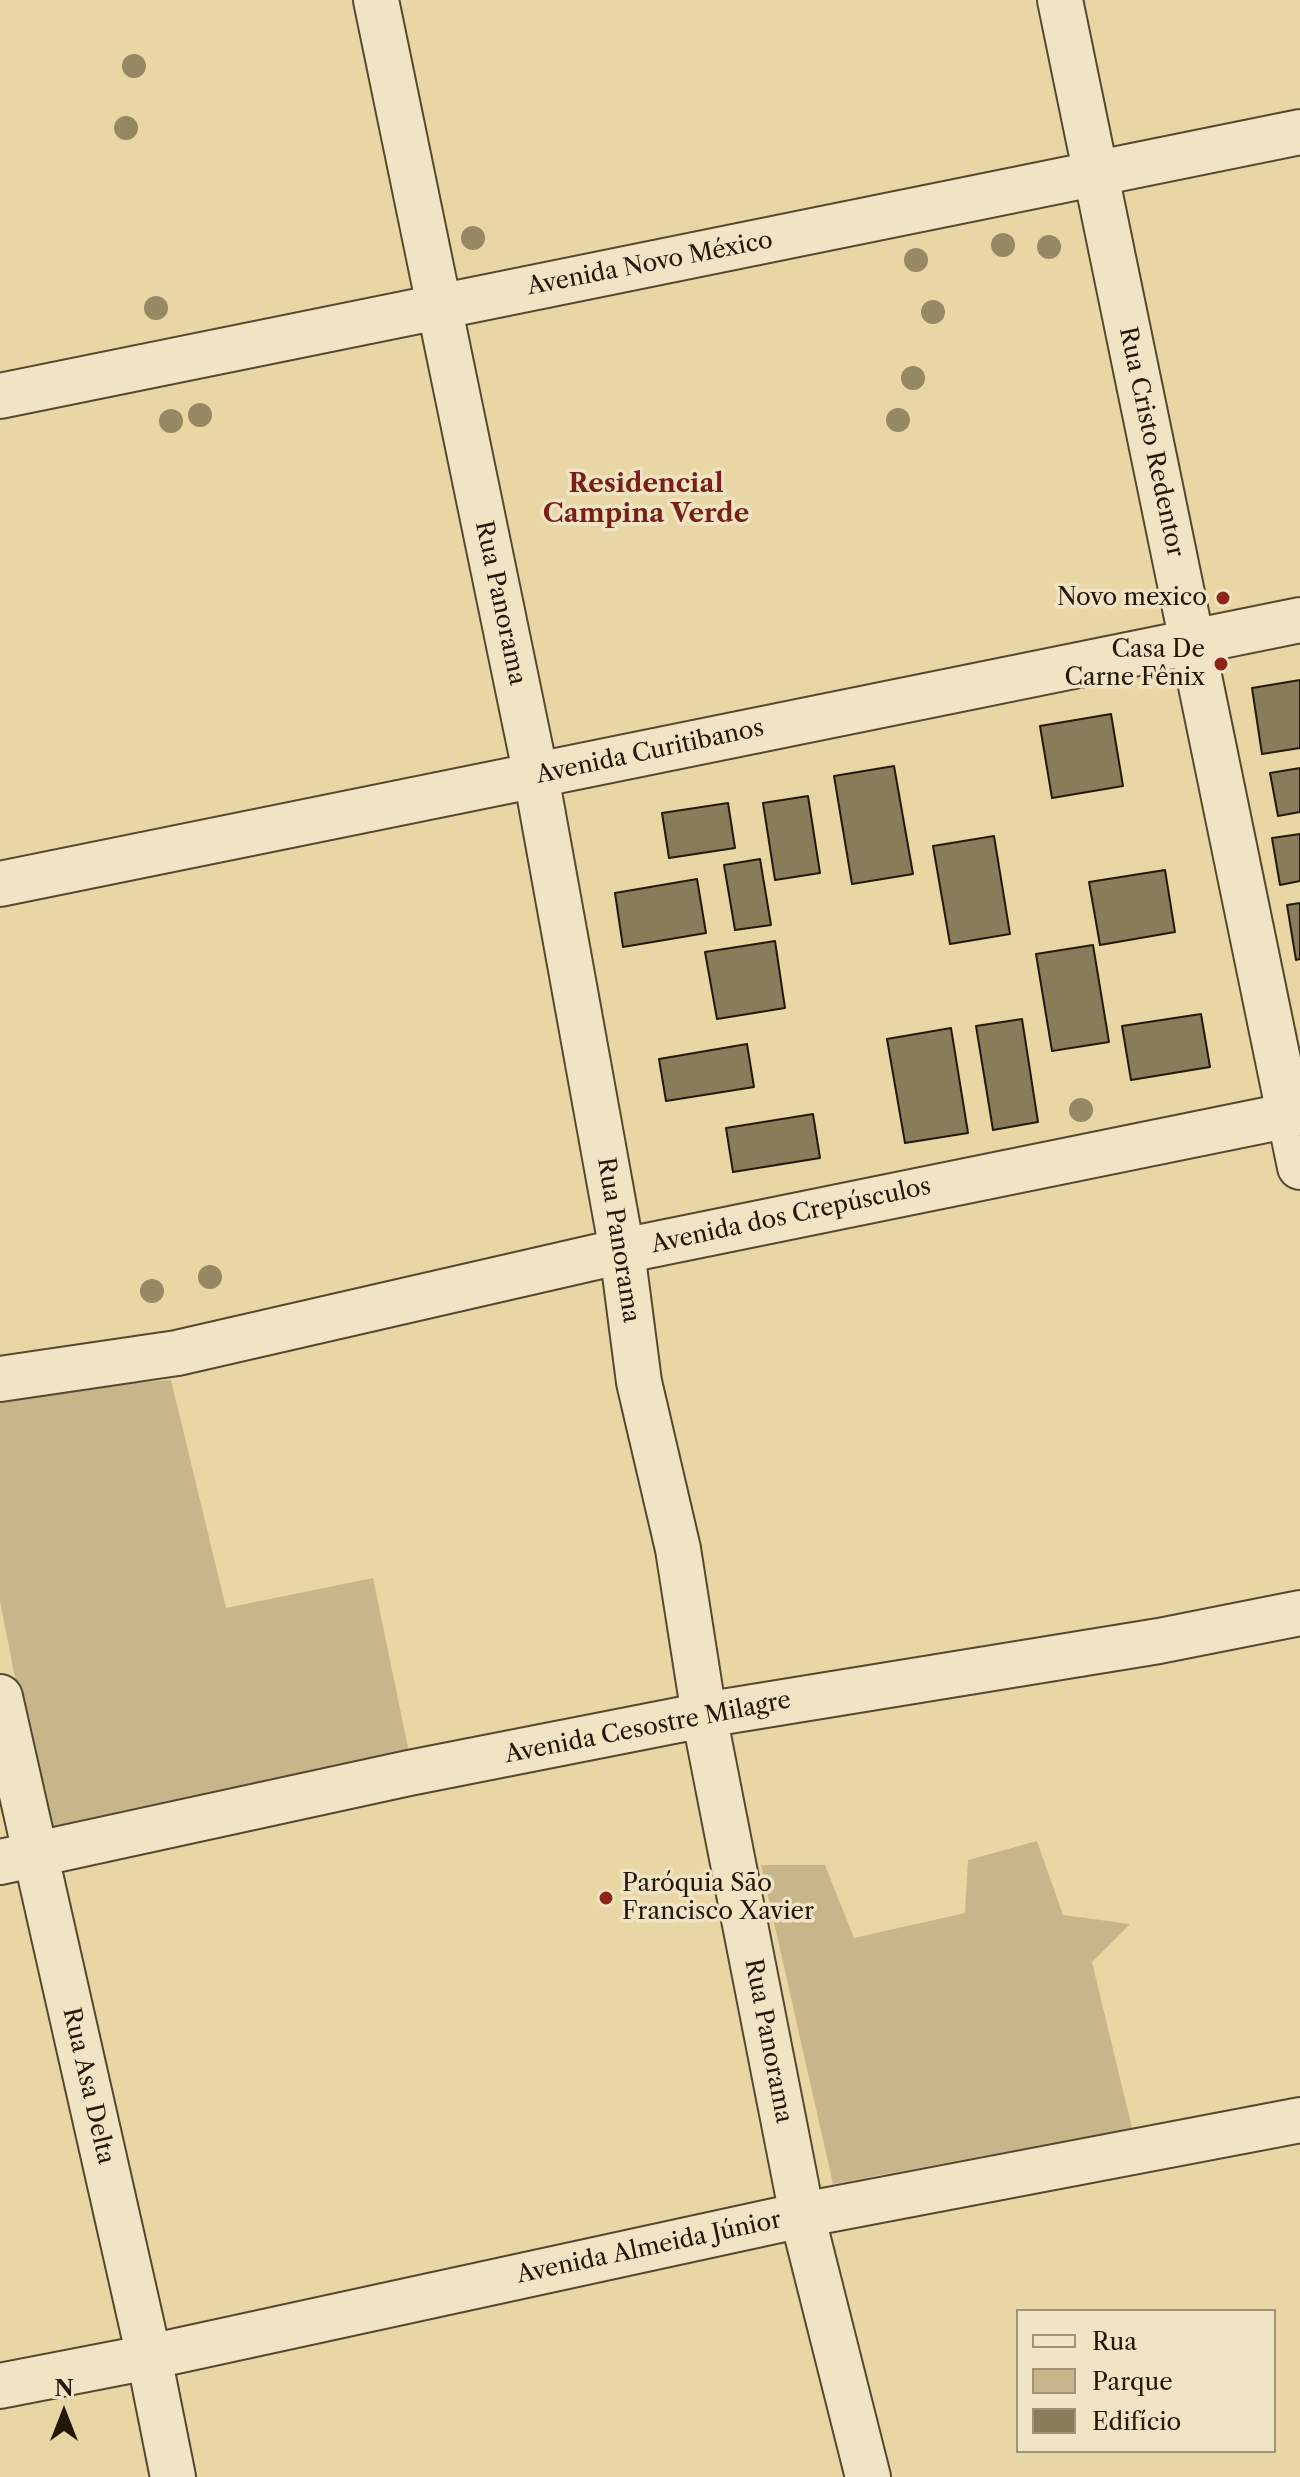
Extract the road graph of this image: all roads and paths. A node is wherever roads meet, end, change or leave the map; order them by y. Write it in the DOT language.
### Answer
graph roads {
  1 [pos="376,0"];
  2 [pos="1060,0"];
  3 [pos="1300,132"];
  4 [pos="1096,174"];
  5 [pos="439,307"];
  6 [pos="0,396"];
  7 [pos="1300,620"];
  8 [pos="1192,642"];
  9 [pos="536,776"];
  10 [pos="0,884"];
  11 [pos="1295,1114"];
  12 [pos="1300,1167"];
  13 [pos="622,1251"];
  14 [pos="0,1379"];
  15 [pos="1300,1613"];
  16 [pos="0,1697"];
  17 [pos="704,1715"];
  18 [pos="18,1858"];
  19 [pos="1300,2120"];
  20 [pos="802,2215"];
  21 [pos="149,2357"];
  22 [pos="0,2386"];
  23 [pos="173,2477"];
  24 [pos="868,2477"];
  1 -- 5 [label="street, Rua Panorama"];
  2 -- 4 [label="street, Rua Cristo Redentor"];
  3 -- 4 [label="street, Avenida Novo México"];
  4 -- 5 [label="street, Avenida Novo México"];
  4 -- 8 [label="street, Rua Cristo Redentor"];
  5 -- 6 [label="street, Avenida Novo México"];
  5 -- 9 [label="street, Rua Panorama"];
  7 -- 8 [label="street, Avenida Curitibanos"];
  8 -- 9 [label="street, Avenida Curitibanos"];
  8 -- 11 [label="street, Rua Cristo Redentor"];
  9 -- 10 [label="street, Avenida Curitibanos"];
  9 -- 13 [label="street, Rua Panorama"];
  11 -- 12 [label="street, Rua Cristo Redentor"];
  11 -- 13 [label="street, Avenida dos Crepúsculos"];
  13 -- 14 [label="street, Avenida dos Crepúsculos"];
  13 -- 17 [label="street, Rua Panorama"];
  15 -- 17 [label="street, Avenida Cesostre Milagre"];
  16 -- 18 [label="street, Rua Asa Delta"];
  17 -- 18 [label="street, Avenida Cesostre Milagre"];
  17 -- 20 [label="street, Rua Panorama"];
  18 -- 21 [label="street, Rua Asa Delta"];
  19 -- 20 [label="street, Avenida Almeida Júnior"];
  20 -- 21 [label="street, Avenida Almeida Júnior"];
  20 -- 24 [label="street, Rua Panorama"];
  21 -- 22 [label="street, Avenida Almeida Júnior"];
  21 -- 23 [label="street, Rua Asa Delta"];
}
